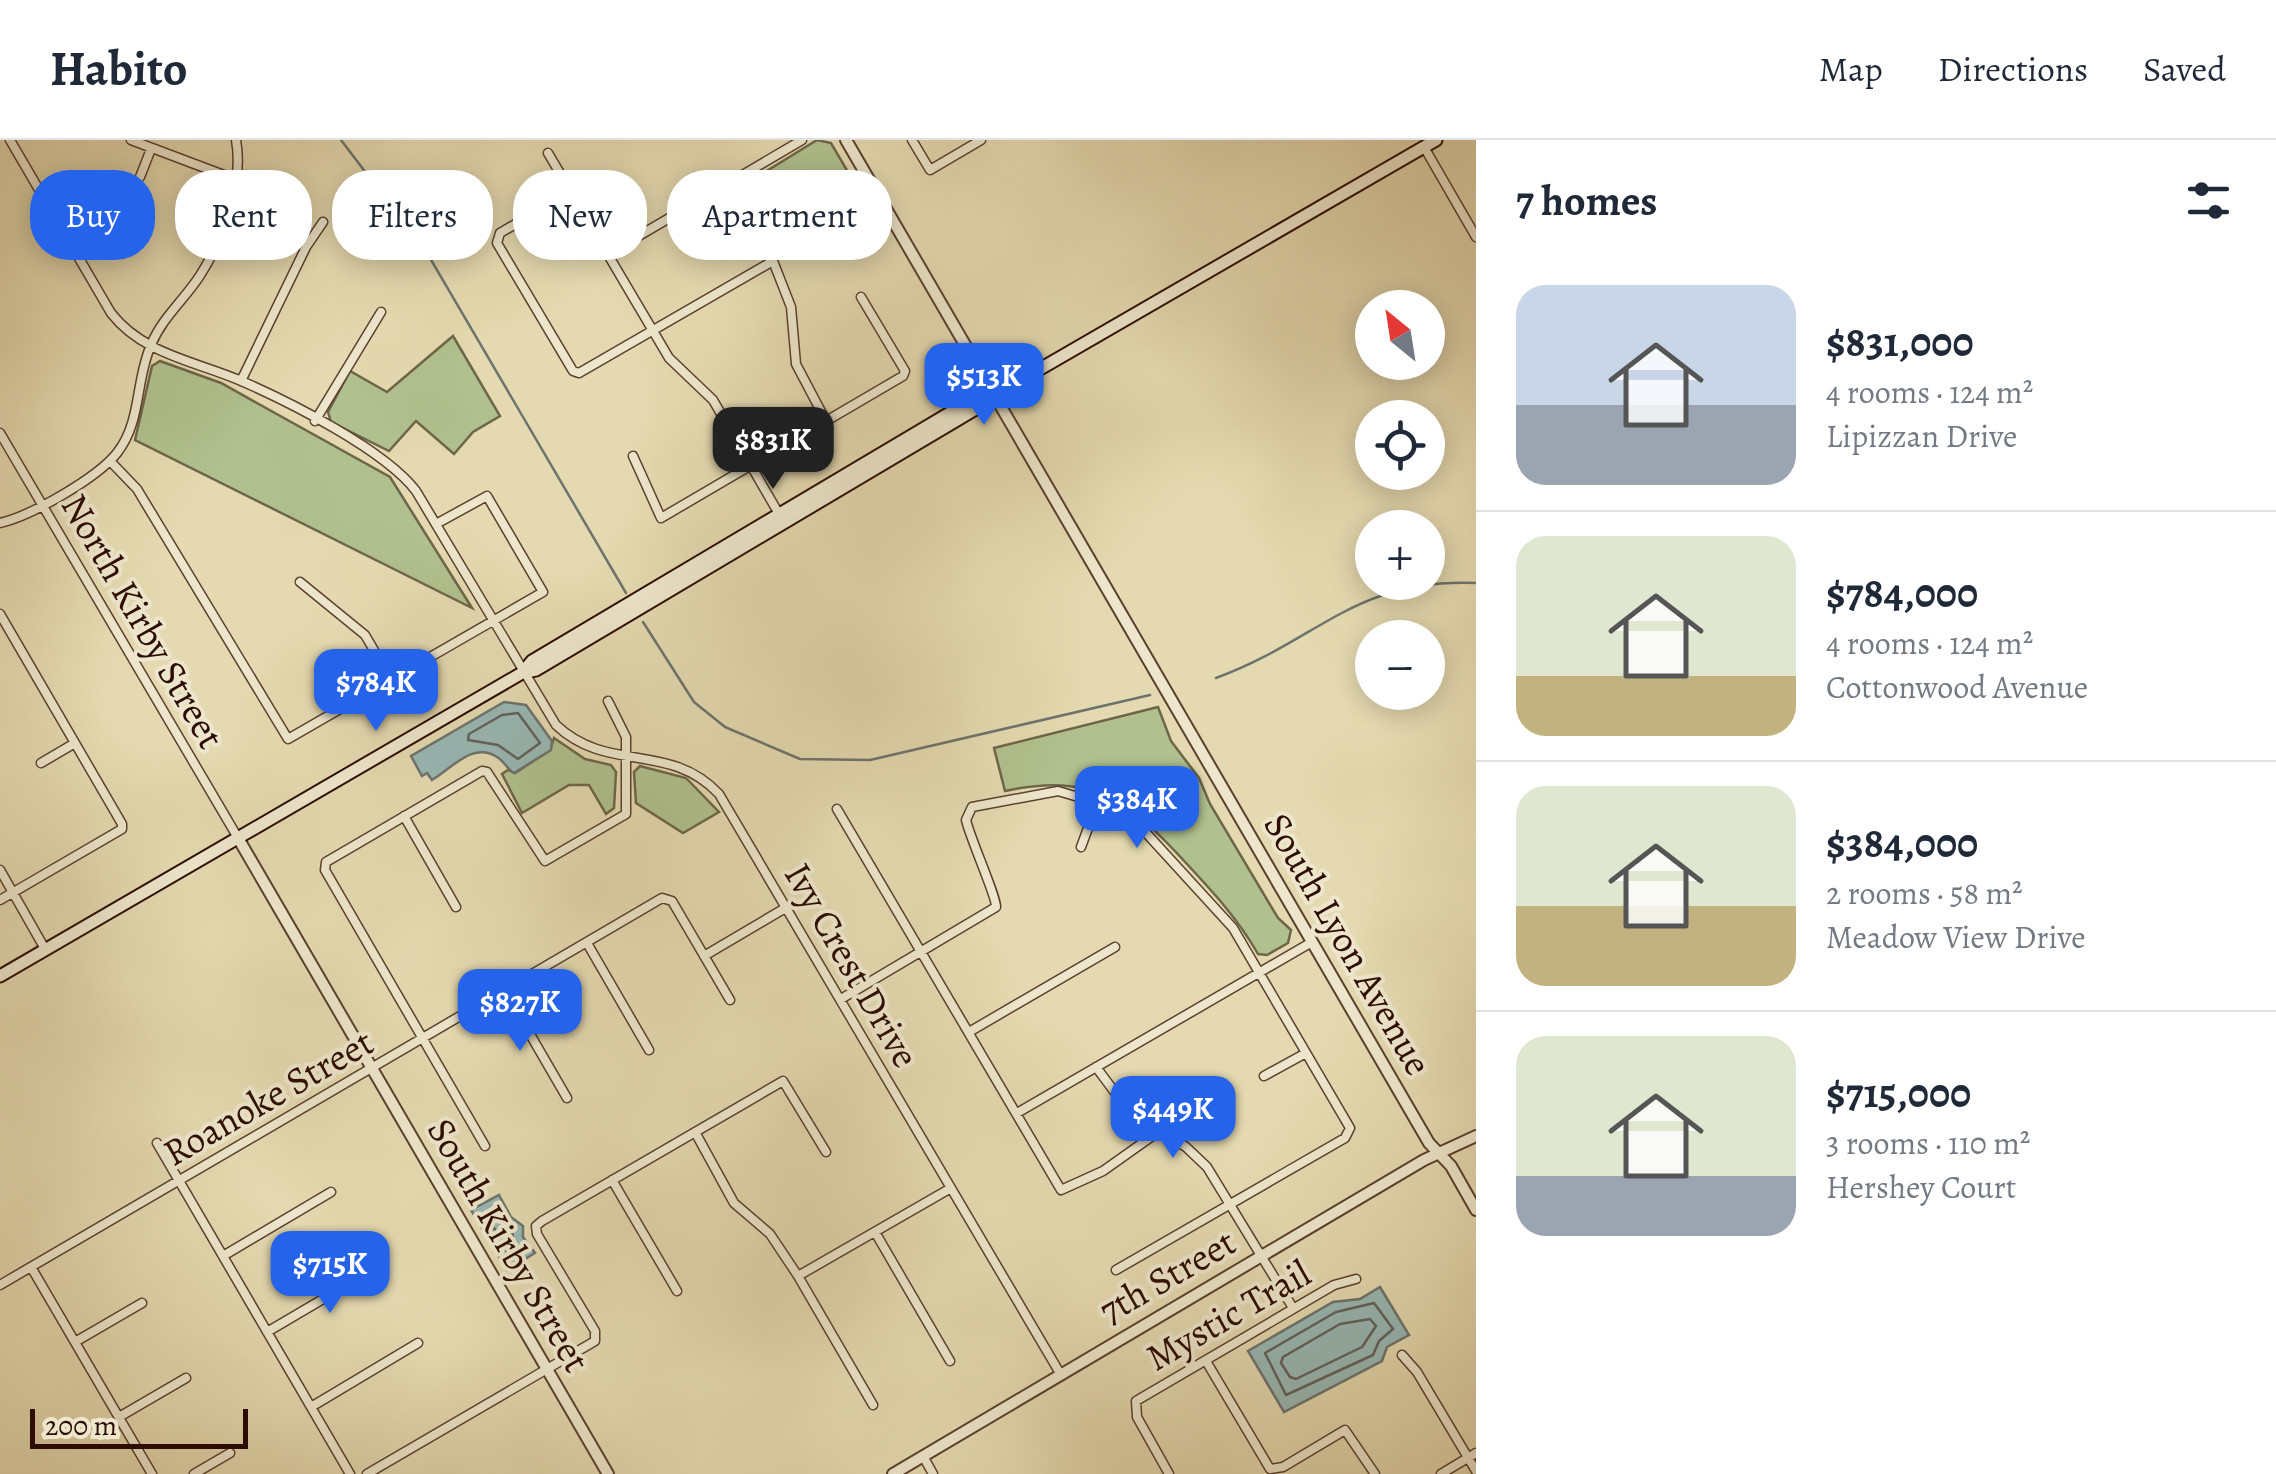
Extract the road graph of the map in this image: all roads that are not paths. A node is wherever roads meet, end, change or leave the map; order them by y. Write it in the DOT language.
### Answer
graph roads {
  1 [pos="10,140"];
  2 [pos="130,140"];
  3 [pos="236,140"];
  4 [pos="802,140"];
  5 [pos="846,140"];
  6 [pos="912,140"];
  7 [pos="981,140"];
  8 [pos="1436,140"];
  9 [pos="1424,147"];
  10 [pos="151,148"];
  11 [pos="548,153"];
  12 [pos="142,170"];
  13 [pos="210,170"];
  14 [pos="237,170"];
  15 [pos="558,170"];
  16 [pos="323,222"];
  17 [pos="513,225"];
  18 [pos="647,231"];
  19 [pos="1476,237"];
  20 [pos="208,260"];
  21 [pos="611,260"];
  22 [pos="861,296"];
  23 [pos="380,312"];
  24 [pos="652,331"];
  25 [pos="150,347"];
  26 [pos="241,381"];
  27 [pos="992,395"];
  28 [pos="315,421"];
  29 [pos="826,421"];
  30 [pos="0,433"];
  31 [pos="633,456"];
  32 [pos="110,461"];
  33 [pos="750,466"];
  34 [pos="42,504"];
  35 [pos="781,517"];
  36 [pos="0,523"];
  37 [pos="436,524"];
  38 [pos="300,582"];
  39 [pos="0,614"];
  40 [pos="493,622"];
  41 [pos="522,673"];
  42 [pos="392,681"];
  43 [pos="608,701"];
  44 [pos="75,743"];
  45 [pos="626,758"];
  46 [pos="41,762"];
  47 [pos="1098,801"];
  48 [pos="838,809"];
  49 [pos="404,816"];
  50 [pos="238,838"];
  51 [pos="1081,847"];
  52 [pos="0,870"];
  53 [pos="13,892"];
  54 [pos="0,900"];
  55 [pos="456,907"];
  56 [pos="786,907"];
  57 [pos="1312,942"];
  58 [pos="587,943"];
  59 [pos="1115,947"];
  60 [pos="45,950"];
  61 [pos="922,952"];
  62 [pos="704,956"];
  63 [pos="1259,972"];
  64 [pos="0,976"];
  65 [pos="504,991"];
  66 [pos="841,998"];
  67 [pos="730,1000"];
  68 [pos="969,1032"];
  69 [pos="422,1039"];
  70 [pos="649,1050"];
  71 [pos="1306,1052"];
  72 [pos="1096,1067"];
  73 [pos="372,1068"];
  74 [pos="1264,1076"];
  75 [pos="568,1098"];
  76 [pos="1016,1113"];
  77 [pos="695,1132"];
  78 [pos="1158,1132"];
  79 [pos="1476,1136"];
  80 [pos="157,1143"];
  81 [pos="485,1146"];
  82 [pos="826,1152"];
  83 [pos="1440,1154"];
  84 [pos="612,1180"];
  85 [pos="179,1181"];
  86 [pos="950,1188"];
  87 [pos="331,1192"];
  88 [pos="1231,1204"];
  89 [pos="1476,1210"];
  90 [pos="874,1232"];
  91 [pos="1262,1255"];
  92 [pos="222,1256"];
  93 [pos="31,1267"];
  94 [pos="374,1269"];
  95 [pos="1116,1270"];
  96 [pos="798,1276"];
  97 [pos="1356,1280"];
  98 [pos="0,1285"];
  99 [pos="677,1291"];
  100 [pos="142,1302"];
  101 [pos="1292,1308"];
  102 [pos="266,1332"];
  103 [pos="75,1342"];
  104 [pos="418,1343"];
  105 [pos="1402,1355"];
  106 [pos="1206,1360"];
  107 [pos="950,1361"];
  108 [pos="546,1369"];
  109 [pos="1061,1375"];
  110 [pos="186,1378"];
  111 [pos="310,1406"];
  112 [pos="874,1406"];
  113 [pos="119,1417"];
  114 [pos="230,1453"];
  115 [pos="1472,1455"];
  116 [pos="923,1456"];
  117 [pos="1476,1471"];
  118 [pos="152,1474"];
  119 [pos="194,1474"];
  120 [pos="350,1474"];
  121 [pos="367,1474"];
  122 [pos="608,1474"];
  123 [pos="893,1474"];
  124 [pos="933,1474"];
  125 [pos="1169,1474"];
  126 [pos="1375,1474"];
  127 [pos="1441,1474"];
  1 -- 25 [label="street"];
  2 -- 10 [label="street"];
  3 -- 14 [label="street"];
  4 -- 18 [label="street"];
  5 -- 27 [label="street, South Lyon Avenue"];
  6 -- 7 [label="street"];
  8 -- 9 [label="main road"];
  9 -- 19 [label="street"];
  9 -- 27 [label="main road"];
  10 -- 12 [label="street"];
  10 -- 13 [label="street"];
  11 -- 15 [label="street"];
  16 -- 26 [label="street"];
  17 -- 24 [label="street"];
  20 -- 25 [label="street"];
  21 -- 24 [label="street"];
  22 -- 29 [label="street"];
  23 -- 28 [label="street"];
  24 -- 29 [label="street"];
  24 -- 33 [label="street"];
  25 -- 26 [label="street, Ivy Crest Drive"];
  25 -- 32 [label="street"];
  26 -- 28 [label="street, Ivy Crest Drive"];
  27 -- 35 [label="main road"];
  27 -- 57 [label="street, South Lyon Avenue"];
  28 -- 37 [label="street, Ivy Crest Drive"];
  29 -- 33 [label="street"];
  30 -- 34 [label="street, North Kirby Street"];
  31 -- 33 [label="street"];
  32 -- 34 [label="street"];
  32 -- 42 [label="street"];
  33 -- 35 [label="street"];
  34 -- 36 [label="street"];
  34 -- 50 [label="street, North Kirby Street"];
  35 -- 41 [label="main road"];
  37 -- 40 [label="street, Ivy Crest Drive"];
  37 -- 40 [label="street"];
  38 -- 42 [label="street"];
  39 -- 44 [label="street"];
  40 -- 41 [label="street, Ivy Crest Drive"];
  40 -- 42 [label="street"];
  41 -- 45 [label="street, Ivy Crest Drive"];
  41 -- 50 [label="main road"];
  43 -- 45 [label="street"];
  44 -- 46 [label="street"];
  44 -- 53 [label="street"];
  45 -- 49 [label="street"];
  45 -- 56 [label="street, Ivy Crest Drive"];
  47 -- 51 [label="street"];
  47 -- 61 [label="street"];
  47 -- 63 [label="street"];
  48 -- 61 [label="street"];
  49 -- 55 [label="street"];
  49 -- 69 [label="street"];
  50 -- 60 [label="main road"];
  50 -- 73 [label="street, South Kirby Street"];
  52 -- 53 [label="street"];
  53 -- 54 [label="street"];
  53 -- 60 [label="street"];
  56 -- 62 [label="street"];
  56 -- 66 [label="street, Ivy Crest Drive"];
  57 -- 63 [label="street"];
  57 -- 83 [label="street, South Lyon Avenue"];
  58 -- 62 [label="street, Roanoke Street"];
  58 -- 65 [label="street, Roanoke Street"];
  58 -- 70 [label="street"];
  59 -- 68 [label="street"];
  60 -- 64 [label="main road"];
  61 -- 66 [label="street"];
  61 -- 68 [label="street"];
  62 -- 67 [label="street"];
  63 -- 71 [label="street"];
  63 -- 72 [label="street"];
  65 -- 69 [label="street, Roanoke Street"];
  65 -- 75 [label="street"];
  66 -- 86 [label="street, Ivy Crest Drive"];
  68 -- 76 [label="street"];
  69 -- 73 [label="street, Roanoke Street"];
  69 -- 81 [label="street"];
  71 -- 74 [label="street"];
  71 -- 88 [label="street"];
  72 -- 76 [label="street"];
  72 -- 78 [label="street"];
  73 -- 85 [label="street, Roanoke Street"];
  73 -- 108 [label="street, South Kirby Street"];
  76 -- 78 [label="street"];
  77 -- 82 [label="street"];
  77 -- 84 [label="street"];
  77 -- 96 [label="street"];
  78 -- 88 [label="street"];
  79 -- 83 [label="street, 7th Street"];
  80 -- 85 [label="street"];
  83 -- 89 [label="street, South Lyon Avenue"];
  83 -- 91 [label="street, 7th Street"];
  84 -- 99 [label="street"];
  84 -- 108 [label="street"];
  85 -- 92 [label="street"];
  85 -- 93 [label="street, Roanoke Street"];
  86 -- 90 [label="street"];
  86 -- 109 [label="street, Ivy Crest Drive"];
  87 -- 92 [label="street"];
  88 -- 91 [label="street"];
  88 -- 95 [label="street"];
  90 -- 96 [label="street"];
  90 -- 107 [label="street"];
  91 -- 101 [label="street"];
  91 -- 109 [label="street, 7th Street"];
  92 -- 102 [label="street"];
  93 -- 98 [label="street, Roanoke Street"];
  93 -- 103 [label="street"];
  94 -- 102 [label="street"];
  96 -- 112 [label="street"];
  97 -- 101 [label="street, Mystic Trail"];
  100 -- 103 [label="street"];
  101 -- 106 [label="street, Mystic Trail"];
  102 -- 111 [label="street"];
  103 -- 113 [label="street"];
  104 -- 111 [label="street"];
  105 -- 115 [label="street"];
  106 -- 125 [label="street, Mystic Trail"];
  106 -- 126 [label="street"];
  108 -- 121 [label="street"];
  108 -- 122 [label="street, South Kirby Street"];
  109 -- 116 [label="street, 7th Street"];
  110 -- 113 [label="street"];
  111 -- 120 [label="street"];
  113 -- 118 [label="street"];
  114 -- 119 [label="street"];
  115 -- 117 [label="street"];
  115 -- 127 [label="street"];
  116 -- 123 [label="street, 7th Street"];
  116 -- 124 [label="street"];
}
